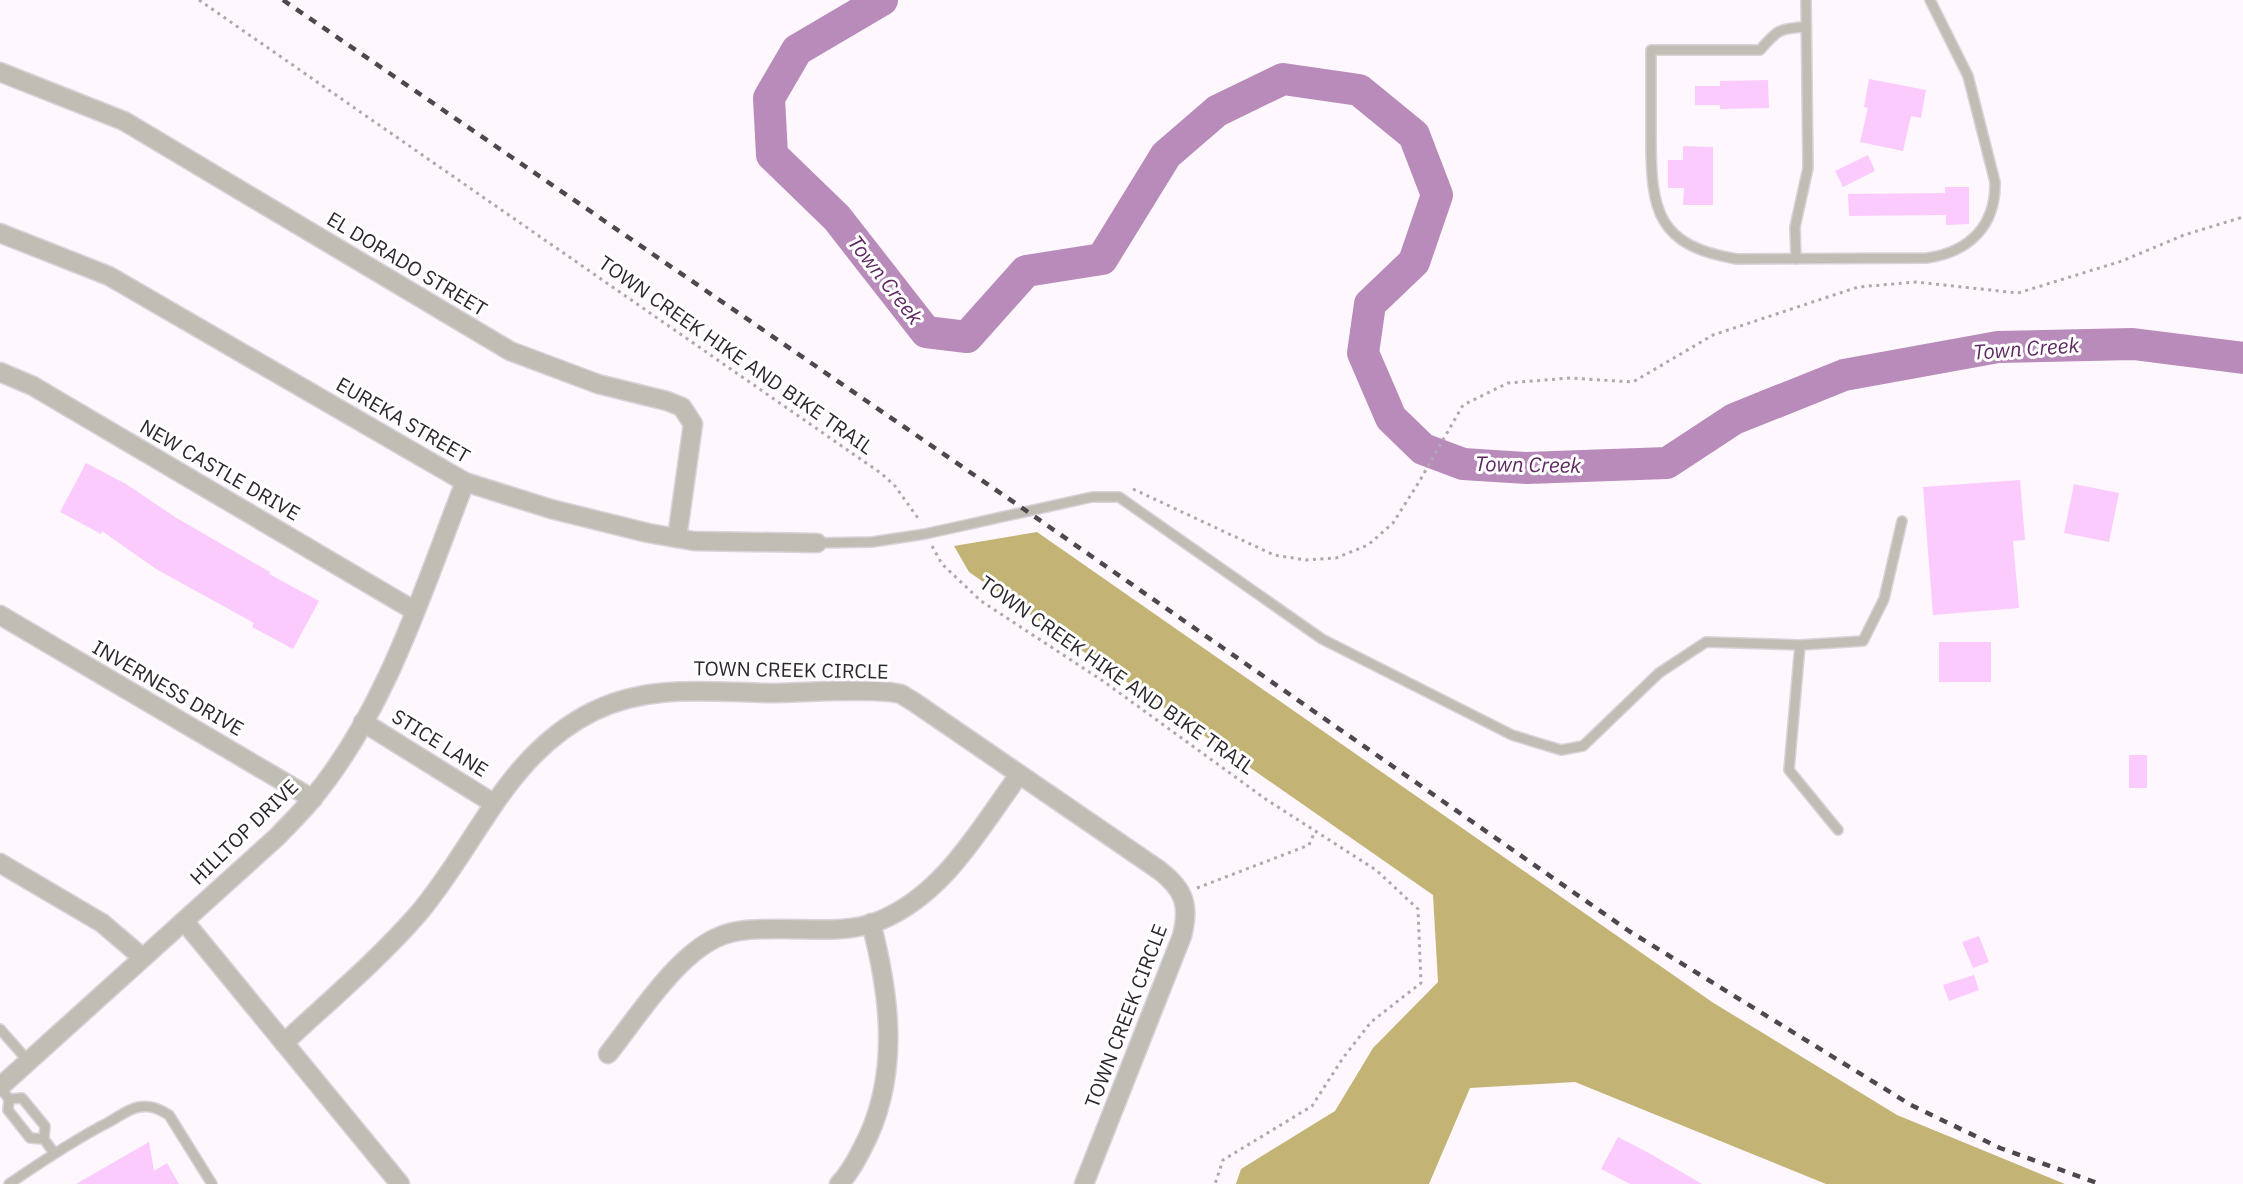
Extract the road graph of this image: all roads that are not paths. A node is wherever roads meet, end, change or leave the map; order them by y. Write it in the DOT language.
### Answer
graph roads {
  1 [pos="1806,0"];
  2 [pos="1930,0"];
  3 [pos="1806,27"];
  4 [pos="0,72"];
  5 [pos="0,233"];
  6 [pos="1796,259"];
  7 [pos="0,372"];
  8 [pos="465,482"];
  9 [pos="1902,521"];
  10 [pos="677,538"];
  11 [pos="817,543"];
  12 [pos="415,611"];
  13 [pos="0,615"];
  14 [pos="1800,645"];
  15 [pos="363,722"];
  16 [pos="1019,774"];
  17 [pos="313,799"];
  18 [pos="494,803"];
  19 [pos="1838,830"];
  20 [pos="0,862"];
  21 [pos="184,921"];
  22 [pos="871,923"];
  23 [pos="143,958"];
  24 [pos="0,1029"];
  25 [pos="284,1043"];
  26 [pos="608,1054"];
  27 [pos="29,1062"];
  28 [pos="3,1091"];
  29 [pos="44,1139"];
  30 [pos="54,1152"];
  31 [pos="9,1184"];
  32 [pos="212,1184"];
  33 [pos="399,1184"];
  34 [pos="839,1184"];
  35 [pos="1084,1184"];
  1 -- 3 [label="lane"];
  2 -- 6 [label="lane"];
  3 -- 6 [label="lane"];
  3 -- 6 [label="lane"];
  4 -- 10 [label="street, EL DORADO STREET"];
  5 -- 8 [label="street, EUREKA STREET"];
  7 -- 12 [label="street, NEW CASTLE DRIVE"];
  8 -- 10 [label="street, EUREKA STREET"];
  8 -- 12 [label="street, HILLTOP DRIVE"];
  9 -- 14 [label="lane"];
  10 -- 11 [label="street, EUREKA STREET"];
  11 -- 14 [label="lane"];
  12 -- 15 [label="street, HILLTOP DRIVE"];
  13 -- 17 [label="street, INVERNESS DRIVE"];
  14 -- 19 [label="lane"];
  15 -- 17 [label="street, HILLTOP DRIVE"];
  15 -- 18 [label="street, STICE LANE"];
  16 -- 18 [label="street, TOWN CREEK CIRCLE"];
  16 -- 22 [label="street"];
  16 -- 35 [label="street, TOWN CREEK CIRCLE"];
  17 -- 21 [label="street, HILLTOP DRIVE"];
  18 -- 25 [label="street, TOWN CREEK CIRCLE"];
  20 -- 23 [label="street"];
  21 -- 23 [label="street, HILLTOP DRIVE"];
  21 -- 25 [label="street"];
  22 -- 26 [label="street"];
  22 -- 34 [label="street"];
  23 -- 27 [label="street, HILLTOP DRIVE"];
  24 -- 27 [label="lane"];
  25 -- 33 [label="street"];
  27 -- 28 [label="street, HILLTOP DRIVE"];
  28 -- 29 [label="lane"];
  28 -- 29 [label="lane"];
  29 -- 30 [label="lane"];
  30 -- 31 [label="lane"];
  30 -- 32 [label="lane"];
}
